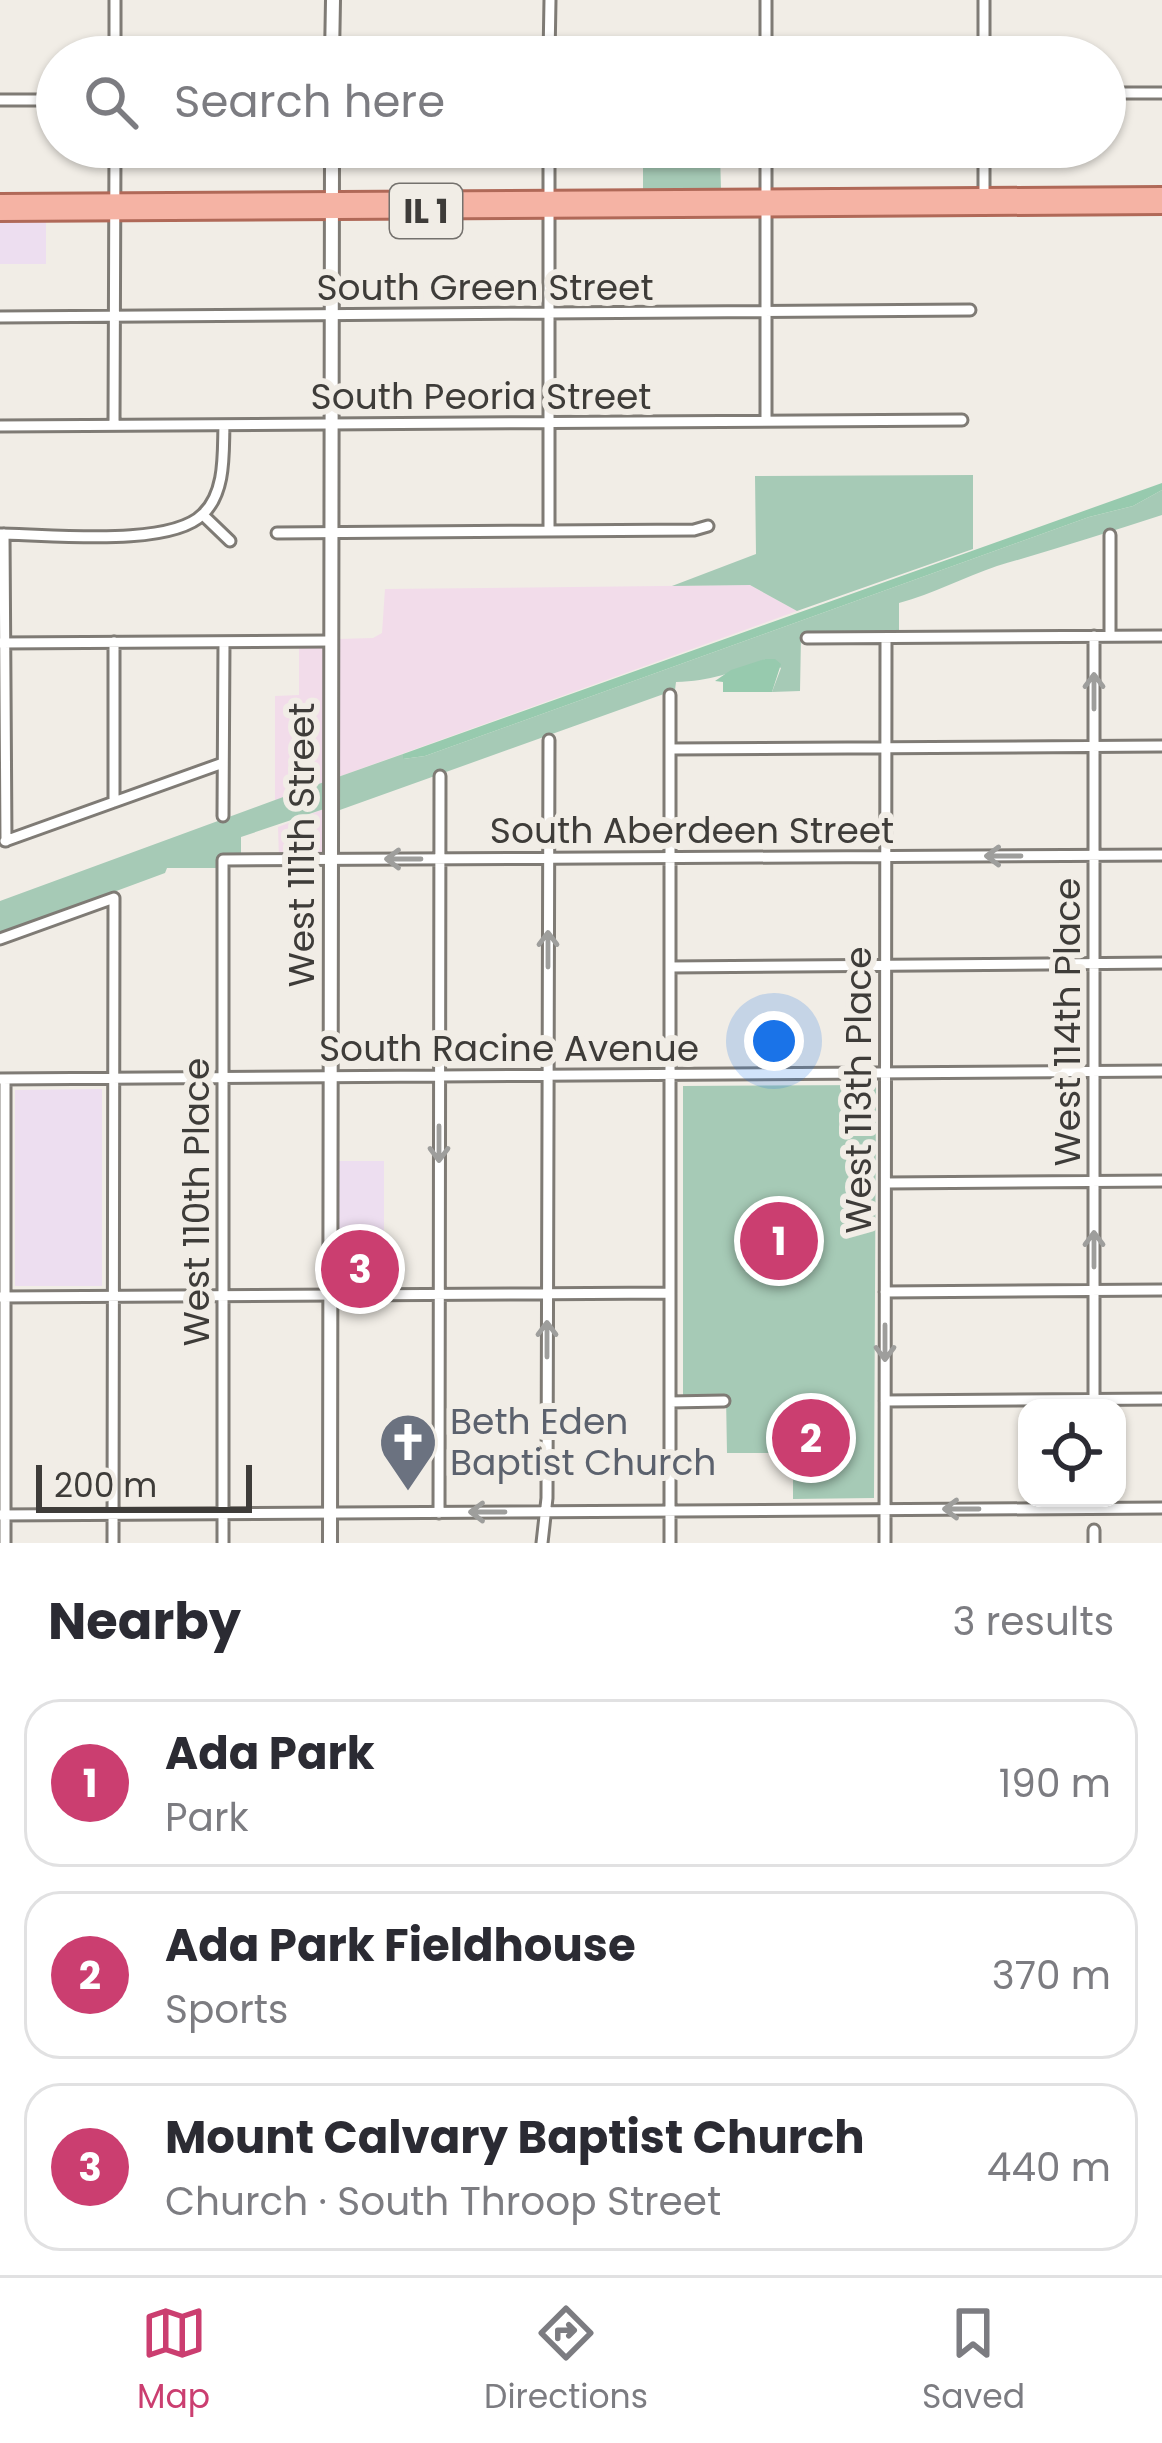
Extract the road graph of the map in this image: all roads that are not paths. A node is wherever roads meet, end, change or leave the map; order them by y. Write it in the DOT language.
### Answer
graph roads {
  1 [pos="115,0"];
  2 [pos="333,0"];
  3 [pos="550,0"];
  4 [pos="766,0"];
  5 [pos="984,0"];
  6 [pos="115,36"];
  7 [pos="332,36"];
  8 [pos="550,36"];
  9 [pos="766,36"];
  10 [pos="984,36"];
  11 [pos="1126,93"];
  12 [pos="1162,93"];
  13 [pos="0,100"];
  14 [pos="36,100"];
  15 [pos="115,168"];
  16 [pos="332,168"];
  17 [pos="550,168"];
  18 [pos="766,168"];
  19 [pos="984,168"];
  20 [pos="1162,195"];
  21 [pos="0,202"];
  22 [pos="984,202"];
  23 [pos="766,203"];
  24 [pos="549,204"];
  25 [pos="332,206"];
  26 [pos="1162,206"];
  27 [pos="115,207"];
  28 [pos="0,213"];
  29 [pos="970,310"];
  30 [pos="766,312"];
  31 [pos="549,314"];
  32 [pos="332,315"];
  33 [pos="115,316"];
  34 [pos="0,317"];
  35 [pos="962,420"];
  36 [pos="766,422"];
  37 [pos="549,423"];
  38 [pos="224,424"];
  39 [pos="332,424"];
  40 [pos="114,425"];
  41 [pos="0,426"];
  42 [pos="203,515"];
  43 [pos="708,526"];
  44 [pos="549,530"];
  45 [pos="277,533"];
  46 [pos="332,533"];
  47 [pos="2,534"];
  48 [pos="1110,535"];
  49 [pos="230,541"];
  50 [pos="1094,636"];
  51 [pos="1110,636"];
  52 [pos="1162,636"];
  53 [pos="807,638"];
  54 [pos="886,638"];
  55 [pos="332,641"];
  56 [pos="114,642"];
  57 [pos="224,642"];
  58 [pos="2,643"];
  59 [pos="670,695"];
  60 [pos="549,740"];
  61 [pos="1094,746"];
  62 [pos="1162,746"];
  63 [pos="886,747"];
  64 [pos="670,749"];
  65 [pos="223,763"];
  66 [pos="440,776"];
  67 [pos="114,802"];
  68 [pos="223,816"];
  69 [pos="3,842"];
  70 [pos="1094,855"];
  71 [pos="1162,855"];
  72 [pos="886,856"];
  73 [pos="670,857"];
  74 [pos="548,858"];
  75 [pos="440,859"];
  76 [pos="223,860"];
  77 [pos="331,860"];
  78 [pos="0,939"];
  79 [pos="1162,963"];
  80 [pos="1094,964"];
  81 [pos="886,965"];
  82 [pos="670,967"];
  83 [pos="1162,1071"];
  84 [pos="1094,1072"];
  85 [pos="886,1073"];
  86 [pos="670,1074"];
  87 [pos="548,1075"];
  88 [pos="331,1076"];
  89 [pos="439,1076"];
  90 [pos="223,1077"];
  91 [pos="2,1078"];
  92 [pos="113,1078"];
  93 [pos="1094,1181"];
  94 [pos="1162,1181"];
  95 [pos="886,1183"];
  96 [pos="1094,1290"];
  97 [pos="1162,1290"];
  98 [pos="885,1292"];
  99 [pos="670,1293"];
  100 [pos="439,1294"];
  101 [pos="548,1294"];
  102 [pos="330,1295"];
  103 [pos="113,1296"];
  104 [pos="223,1296"];
  105 [pos="2,1297"];
  106 [pos="1094,1399"];
  107 [pos="1162,1399"];
  108 [pos="724,1401"];
  109 [pos="885,1401"];
  110 [pos="670,1402"];
  111 [pos="1126,1402"];
  112 [pos="1018,1403"];
  113 [pos="1126,1505"];
  114 [pos="1018,1506"];
  115 [pos="1162,1508"];
  116 [pos="885,1510"];
  117 [pos="670,1511"];
  118 [pos="544,1512"];
  119 [pos="439,1513"];
  120 [pos="223,1514"];
  121 [pos="330,1514"];
  122 [pos="2,1515"];
  123 [pos="113,1515"];
  124 [pos="4,1543"];
  125 [pos="113,1543"];
  126 [pos="223,1543"];
  127 [pos="330,1543"];
  128 [pos="542,1543"];
  129 [pos="670,1543"];
  130 [pos="886,1543"];
  1 -- 6 [label="street"];
  2 -- 7 [label="main road"];
  3 -- 8 [label="street"];
  4 -- 9 [label="street"];
  5 -- 10 [label="street"];
  11 -- 12 [label="street"];
  13 -- 14 [label="street"];
  15 -- 27 [label="street"];
  16 -- 25 [label="main road, West 111th Street"];
  17 -- 24 [label="street"];
  18 -- 23 [label="street"];
  19 -- 22 [label="street"];
  20 -- 22 [label="main road, IL 1"];
  21 -- 27 [label="main road, IL 1"];
  22 -- 23 [label="main road, IL 1"];
  22 -- 26 [label="main road, IL 1"];
  23 -- 24 [label="main road, IL 1"];
  23 -- 30 [label="street"];
  24 -- 25 [label="main road, IL 1"];
  24 -- 31 [label="street"];
  25 -- 27 [label="main road, IL 1"];
  25 -- 32 [label="main road, West 111th Street"];
  27 -- 28 [label="main road, IL 1"];
  27 -- 33 [label="street"];
  29 -- 30 [label="street, South Green Street"];
  30 -- 31 [label="street, South Green Street"];
  30 -- 36 [label="street"];
  31 -- 32 [label="street, South Green Street"];
  31 -- 37 [label="street"];
  32 -- 33 [label="street, South Green Street"];
  32 -- 39 [label="main road, West 111th Street"];
  33 -- 34 [label="street, South Green Street"];
  33 -- 40 [label="street"];
  35 -- 36 [label="street, South Peoria Street"];
  36 -- 37 [label="street, South Peoria Street"];
  37 -- 39 [label="street, South Peoria Street"];
  37 -- 44 [label="street"];
  38 -- 39 [label="street, South Peoria Street"];
  38 -- 40 [label="street, South Peoria Street"];
  38 -- 42 [label="street"];
  39 -- 46 [label="main road, West 111th Street"];
  40 -- 41 [label="street, South Peoria Street"];
  42 -- 47 [label="street"];
  42 -- 49 [label="street"];
  43 -- 44 [label="street"];
  44 -- 46 [label="street"];
  45 -- 46 [label="street"];
  46 -- 55 [label="main road, West 111th Street"];
  47 -- 58 [label="street"];
  48 -- 51 [label="street"];
  50 -- 51 [label="street"];
  50 -- 54 [label="street"];
  61 -- 50 [label="street, West 114th Place, one-way"];
  51 -- 52 [label="street"];
  53 -- 54 [label="street"];
  54 -- 63 [label="street, West 113th Place"];
  55 -- 57 [label="street"];
  55 -- 77 [label="main road, West 111th Street"];
  56 -- 57 [label="street"];
  56 -- 58 [label="street"];
  56 -- 67 [label="street"];
  57 -- 65 [label="street"];
  58 -- 69 [label="street"];
  59 -- 64 [label="street"];
  60 -- 74 [label="street"];
  61 -- 62 [label="street"];
  61 -- 63 [label="street"];
  61 -- 70 [label="street, West 114th Place"];
  63 -- 64 [label="street"];
  63 -- 72 [label="street, West 113th Place"];
  64 -- 73 [label="street"];
  65 -- 67 [label="street"];
  65 -- 68 [label="street"];
  66 -- 75 [label="street"];
  67 -- 69 [label="street"];
  70 -- 71 [label="street, South Aberdeen Street"];
  70 -- 72 [label="street, South Aberdeen Street, one-way"];
  70 -- 80 [label="street, West 114th Place"];
  72 -- 73 [label="street, South Aberdeen Street"];
  72 -- 81 [label="street, West 113th Place"];
  73 -- 74 [label="street, South Aberdeen Street"];
  73 -- 82 [label="street"];
  74 -- 75 [label="street, South Aberdeen Street"];
  87 -- 74 [label="street, one-way"];
  75 -- 77 [label="street, South Aberdeen Street, one-way"];
  75 -- 89 [label="street"];
  76 -- 77 [label="street, South Aberdeen Street"];
  76 -- 90 [label="street, West 110th Place"];
  77 -- 88 [label="main road, West 111th Street"];
  78 -- 92 [label="street"];
  79 -- 80 [label="street"];
  80 -- 81 [label="street"];
  80 -- 84 [label="street, West 114th Place"];
  81 -- 82 [label="street"];
  81 -- 85 [label="street, West 113th Place"];
  82 -- 86 [label="street"];
  83 -- 84 [label="street, South Racine Avenue"];
  84 -- 85 [label="street, South Racine Avenue"];
  84 -- 93 [label="street, West 114th Place"];
  85 -- 86 [label="street, South Racine Avenue"];
  85 -- 95 [label="street, West 113th Place"];
  86 -- 87 [label="street, South Racine Avenue"];
  86 -- 99 [label="street"];
  87 -- 89 [label="street, South Racine Avenue"];
  87 -- 101 [label="street"];
  88 -- 89 [label="street, South Racine Avenue"];
  88 -- 90 [label="street, South Racine Avenue"];
  88 -- 102 [label="main road, West 111th Street"];
  89 -- 100 [label="street, one-way"];
  90 -- 92 [label="street, South Racine Avenue"];
  90 -- 104 [label="street, West 110th Place"];
  91 -- 92 [label="street, South Racine Avenue"];
  91 -- 105 [label="street"];
  92 -- 103 [label="street"];
  93 -- 94 [label="street"];
  93 -- 95 [label="street"];
  96 -- 93 [label="street, West 114th Place, one-way"];
  95 -- 98 [label="street, West 113th Place"];
  96 -- 97 [label="street"];
  96 -- 98 [label="street"];
  96 -- 106 [label="street, West 114th Place"];
  98 -- 109 [label="street, West 113th Place, one-way"];
  99 -- 101 [label="street"];
  99 -- 110 [label="street"];
  100 -- 101 [label="street"];
  100 -- 102 [label="street"];
  100 -- 119 [label="street"];
  118 -- 101 [label="street, one-way"];
  102 -- 104 [label="street"];
  102 -- 121 [label="main road, West 111th Street"];
  103 -- 104 [label="street"];
  103 -- 105 [label="street"];
  103 -- 123 [label="street"];
  104 -- 120 [label="street, West 110th Place"];
  105 -- 122 [label="street"];
  107 -- 111 [label="street"];
  108 -- 110 [label="street"];
  109 -- 112 [label="street"];
  109 -- 116 [label="street, West 113th Place"];
  110 -- 117 [label="street"];
  113 -- 115 [label="street"];
  114 -- 116 [label="street, one-way"];
  116 -- 117 [label="street"];
  116 -- 130 [label="street, West 113th Place"];
  117 -- 118 [label="street"];
  117 -- 129 [label="street"];
  118 -- 119 [label="street, one-way"];
  118 -- 128 [label="street"];
  119 -- 121 [label="street"];
  120 -- 121 [label="street"];
  120 -- 123 [label="street"];
  120 -- 126 [label="street, West 110th Place"];
  121 -- 127 [label="main road, West 111th Street"];
  122 -- 123 [label="street"];
  122 -- 124 [label="street"];
  123 -- 125 [label="street"];
}
